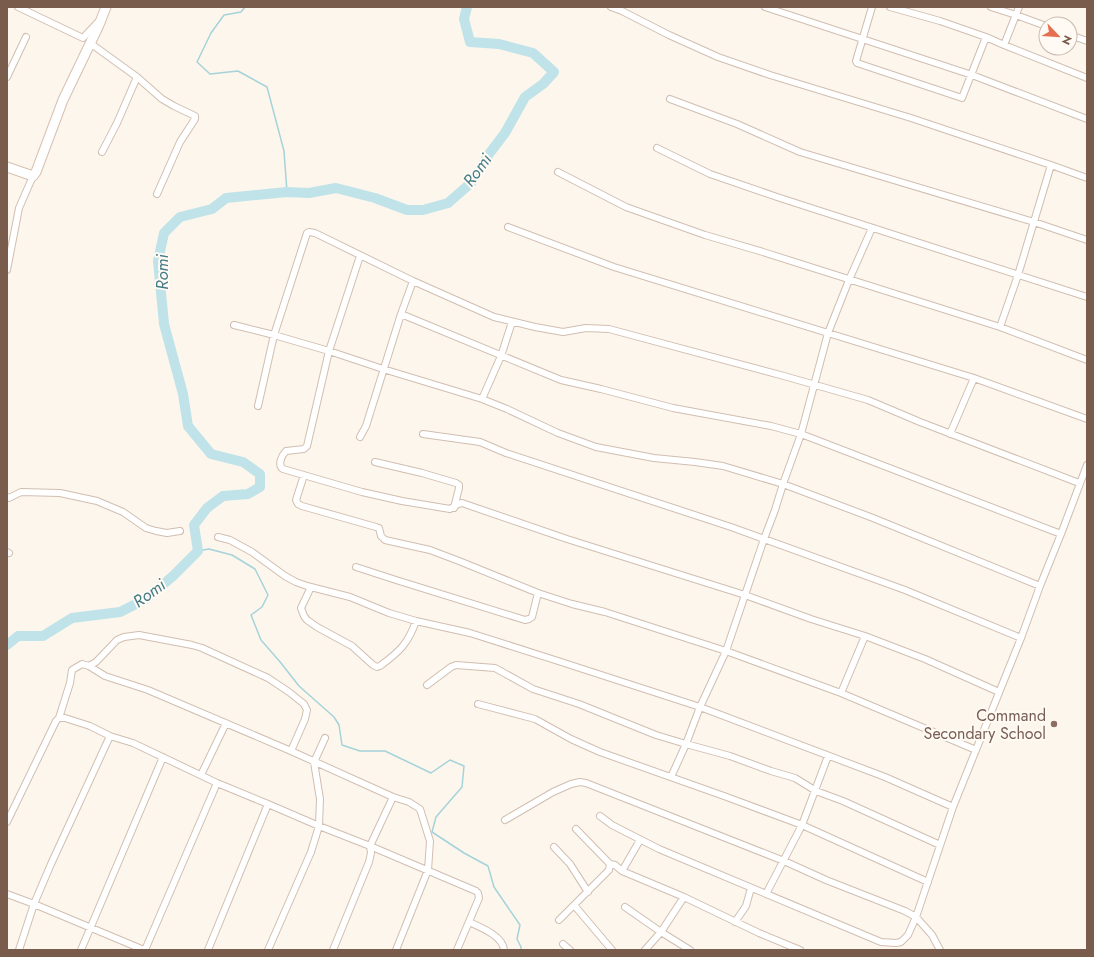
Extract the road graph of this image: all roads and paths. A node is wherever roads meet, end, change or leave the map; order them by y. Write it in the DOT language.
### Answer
graph roads {
  1 [pos="18,7"];
  2 [pos="106,7"];
  3 [pos="611,7"];
  4 [pos="766,7"];
  5 [pos="872,7"];
  6 [pos="890,7"];
  7 [pos="991,7"];
  8 [pos="1019,7"];
  9 [pos="1016,15"];
  10 [pos="100,19"];
  11 [pos="1038,23"];
  12 [pos="26,37"];
  13 [pos="986,37"];
  14 [pos="862,39"];
  15 [pos="90,43"];
  16 [pos="1004,45"];
  17 [pos="972,75"];
  18 [pos="7,77"];
  19 [pos="137,77"];
  20 [pos="1087,78"];
  21 [pos="670,99"];
  22 [pos="1087,119"];
  23 [pos="657,148"];
  24 [pos="102,152"];
  25 [pos="1051,164"];
  26 [pos="7,166"];
  27 [pos="558,172"];
  28 [pos="33,176"];
  29 [pos="1087,178"];
  30 [pos="157,194"];
  31 [pos="1034,222"];
  32 [pos="508,227"];
  33 [pos="872,228"];
  34 [pos="1087,240"];
  35 [pos="360,256"];
  36 [pos="7,270"];
  37 [pos="1018,275"];
  38 [pos="849,280"];
  39 [pos="413,281"];
  40 [pos="1087,297"];
  41 [pos="401,314"];
  42 [pos="512,322"];
  43 [pos="234,325"];
  44 [pos="1000,327"];
  45 [pos="828,333"];
  46 [pos="274,335"];
  47 [pos="329,352"];
  48 [pos="501,356"];
  49 [pos="1087,360"];
  50 [pos="383,369"];
  51 [pos="974,378"];
  52 [pos="814,385"];
  53 [pos="482,399"];
  54 [pos="258,406"];
  55 [pos="1087,419"];
  56 [pos="423,434"];
  57 [pos="801,434"];
  58 [pos="950,434"];
  59 [pos="360,437"];
  60 [pos="375,462"];
  61 [pos="1087,465"];
  62 [pos="304,475"];
  63 [pos="1080,483"];
  64 [pos="783,484"];
  65 [pos="7,497"];
  66 [pos="454,508"];
  67 [pos="180,531"];
  68 [pos="1061,534"];
  69 [pos="218,537"];
  70 [pos="764,539"];
  71 [pos="356,566"];
  72 [pos="1040,586"];
  73 [pos="311,587"];
  74 [pos="538,593"];
  75 [pos="745,595"];
  76 [pos="416,621"];
  77 [pos="865,636"];
  78 [pos="1020,638"];
  79 [pos="726,651"];
  80 [pos="89,666"];
  81 [pos="427,686"];
  82 [pos="1000,692"];
  83 [pos="841,693"];
  84 [pos="478,704"];
  85 [pos="700,708"];
  86 [pos="59,718"];
  87 [pos="226,723"];
  88 [pos="110,736"];
  89 [pos="325,738"];
  90 [pos="686,744"];
  91 [pos="291,750"];
  92 [pos="976,750"];
  93 [pos="828,756"];
  94 [pos="163,757"];
  95 [pos="314,762"];
  96 [pos="201,775"];
  97 [pos="671,777"];
  98 [pos="217,783"];
  99 [pos="816,791"];
  100 [pos="393,797"];
  101 [pos="268,804"];
  102 [pos="953,807"];
  103 [pos="600,816"];
  104 [pos="505,820"];
  105 [pos="7,822"];
  106 [pos="319,826"];
  107 [pos="802,826"];
  108 [pos="576,829"];
  109 [pos="640,840"];
  110 [pos="940,845"];
  111 [pos="370,846"];
  112 [pos="554,847"];
  113 [pos="784,860"];
  114 [pos="610,864"];
  115 [pos="428,870"];
  116 [pos="622,871"];
  117 [pos="928,882"];
  118 [pos="751,888"];
  119 [pos="588,892"];
  120 [pos="7,894"];
  121 [pos="766,894"];
  122 [pos="684,898"];
  123 [pos="34,904"];
  124 [pos="574,905"];
  125 [pos="625,907"];
  126 [pos="916,917"];
  127 [pos="558,920"];
  128 [pos="469,922"];
  129 [pos="735,922"];
  130 [pos="90,927"];
  131 [pos="661,932"];
  132 [pos="563,944"];
  133 [pos="19,950"];
  134 [pos="81,950"];
  135 [pos="144,950"];
  136 [pos="208,950"];
  137 [pos="268,950"];
  138 [pos="333,950"];
  139 [pos="396,950"];
  140 [pos="457,950"];
  141 [pos="504,950"];
  142 [pos="570,950"];
  143 [pos="612,950"];
  144 [pos="645,950"];
  145 [pos="690,950"];
  146 [pos="800,950"];
  147 [pos="940,950"];
  1 -- 10 [label="street"];
  2 -- 10 [label="street"];
  3 -- 25 [label="street"];
  4 -- 14 [label="street"];
  5 -- 14 [label="street"];
  6 -- 13 [label="street"];
  7 -- 9 [label="street"];
  8 -- 9 [label="street"];
  9 -- 11 [label="street"];
  9 -- 16 [label="street"];
  10 -- 15 [label="street"];
  12 -- 18 [label="street"];
  13 -- 16 [label="street"];
  13 -- 17 [label="street"];
  14 -- 17 [label="street"];
  14 -- 17 [label="street"];
  15 -- 19 [label="street"];
  15 -- 28 [label="street"];
  16 -- 20 [label="street"];
  17 -- 22 [label="street"];
  19 -- 24 [label="street"];
  19 -- 30 [label="street"];
  21 -- 31 [label="street"];
  23 -- 33 [label="street"];
  25 -- 29 [label="street"];
  25 -- 31 [label="street"];
  26 -- 28 [label="street"];
  27 -- 38 [label="street"];
  28 -- 36 [label="street"];
  31 -- 34 [label="street"];
  31 -- 37 [label="street"];
  32 -- 45 [label="street"];
  33 -- 37 [label="street"];
  33 -- 38 [label="street"];
  35 -- 39 [label="street"];
  35 -- 46 [label="street"];
  35 -- 47 [label="street"];
  37 -- 40 [label="street"];
  37 -- 44 [label="street"];
  38 -- 44 [label="street"];
  38 -- 45 [label="street"];
  39 -- 41 [label="street"];
  39 -- 42 [label="street"];
  41 -- 48 [label="street"];
  41 -- 50 [label="street"];
  42 -- 48 [label="street"];
  42 -- 52 [label="street"];
  43 -- 46 [label="street"];
  44 -- 49 [label="street"];
  45 -- 51 [label="street"];
  45 -- 52 [label="street"];
  46 -- 47 [label="street"];
  46 -- 54 [label="street"];
  47 -- 50 [label="street"];
  47 -- 62 [label="street"];
  48 -- 53 [label="street"];
  48 -- 57 [label="street"];
  50 -- 53 [label="street"];
  50 -- 59 [label="street"];
  51 -- 55 [label="street"];
  51 -- 58 [label="street"];
  52 -- 57 [label="street"];
  52 -- 58 [label="street"];
  53 -- 64 [label="street"];
  56 -- 70 [label="street"];
  57 -- 64 [label="street"];
  57 -- 68 [label="street"];
  58 -- 63 [label="street"];
  60 -- 66 [label="street"];
  61 -- 63 [label="street"];
  62 -- 66 [label="street"];
  62 -- 74 [label="street"];
  63 -- 68 [label="street"];
  64 -- 70 [label="street"];
  64 -- 72 [label="street"];
  65 -- 67 [label="street"];
  66 -- 75 [label="street"];
  68 -- 72 [label="street"];
  69 -- 73 [label="street"];
  70 -- 75 [label="street"];
  70 -- 78 [label="street"];
  71 -- 74 [label="street"];
  72 -- 78 [label="street"];
  73 -- 76 [label="street"];
  73 -- 76 [label="street"];
  74 -- 79 [label="street"];
  75 -- 77 [label="street"];
  75 -- 79 [label="street"];
  76 -- 85 [label="street"];
  77 -- 82 [label="street"];
  77 -- 83 [label="street"];
  78 -- 82 [label="street"];
  79 -- 83 [label="street"];
  79 -- 85 [label="street"];
  80 -- 86 [label="street"];
  80 -- 87 [label="street"];
  80 -- 91 [label="street"];
  81 -- 90 [label="street"];
  82 -- 92 [label="street"];
  83 -- 92 [label="street"];
  84 -- 97 [label="street"];
  85 -- 90 [label="street"];
  85 -- 93 [label="street"];
  86 -- 88 [label="street"];
  86 -- 105 [label="street"];
  87 -- 91 [label="street"];
  87 -- 96 [label="street"];
  88 -- 94 [label="street"];
  88 -- 123 [label="street"];
  89 -- 95 [label="street"];
  90 -- 97 [label="street"];
  90 -- 99 [label="street"];
  91 -- 95 [label="street"];
  92 -- 102 [label="street"];
  93 -- 99 [label="street"];
  93 -- 102 [label="street"];
  94 -- 96 [label="street"];
  94 -- 130 [label="street"];
  95 -- 100 [label="street"];
  95 -- 106 [label="street"];
  96 -- 98 [label="street"];
  97 -- 107 [label="street"];
  98 -- 101 [label="street"];
  98 -- 135 [label="street"];
  99 -- 107 [label="street"];
  99 -- 110 [label="street"];
  100 -- 111 [label="street"];
  100 -- 115 [label="street"];
  101 -- 106 [label="street"];
  101 -- 136 [label="street"];
  102 -- 110 [label="street"];
  103 -- 109 [label="street"];
  104 -- 113 [label="street"];
  106 -- 111 [label="street"];
  106 -- 137 [label="street"];
  107 -- 113 [label="street"];
  107 -- 117 [label="street"];
  108 -- 114 [label="street"];
  109 -- 116 [label="street"];
  109 -- 118 [label="street"];
  110 -- 117 [label="street"];
  111 -- 115 [label="street"];
  111 -- 138 [label="street"];
  112 -- 119 [label="street"];
  113 -- 121 [label="street"];
  113 -- 126 [label="street"];
  114 -- 116 [label="street"];
  114 -- 119 [label="street"];
  115 -- 128 [label="street"];
  115 -- 139 [label="street"];
  116 -- 122 [label="street"];
  117 -- 126 [label="street"];
  118 -- 121 [label="street"];
  118 -- 129 [label="street"];
  119 -- 124 [label="street"];
  120 -- 123 [label="street"];
  121 -- 126 [label="street"];
  122 -- 129 [label="street"];
  122 -- 131 [label="street"];
  123 -- 130 [label="street"];
  123 -- 133 [label="street"];
  124 -- 127 [label="street"];
  124 -- 143 [label="street"];
  125 -- 131 [label="street"];
  126 -- 147 [label="street"];
  128 -- 140 [label="street"];
  128 -- 141 [label="street"];
  129 -- 146 [label="street"];
  130 -- 134 [label="street"];
  130 -- 135 [label="street"];
  131 -- 144 [label="street"];
  131 -- 145 [label="street"];
  132 -- 142 [label="street"];
}
